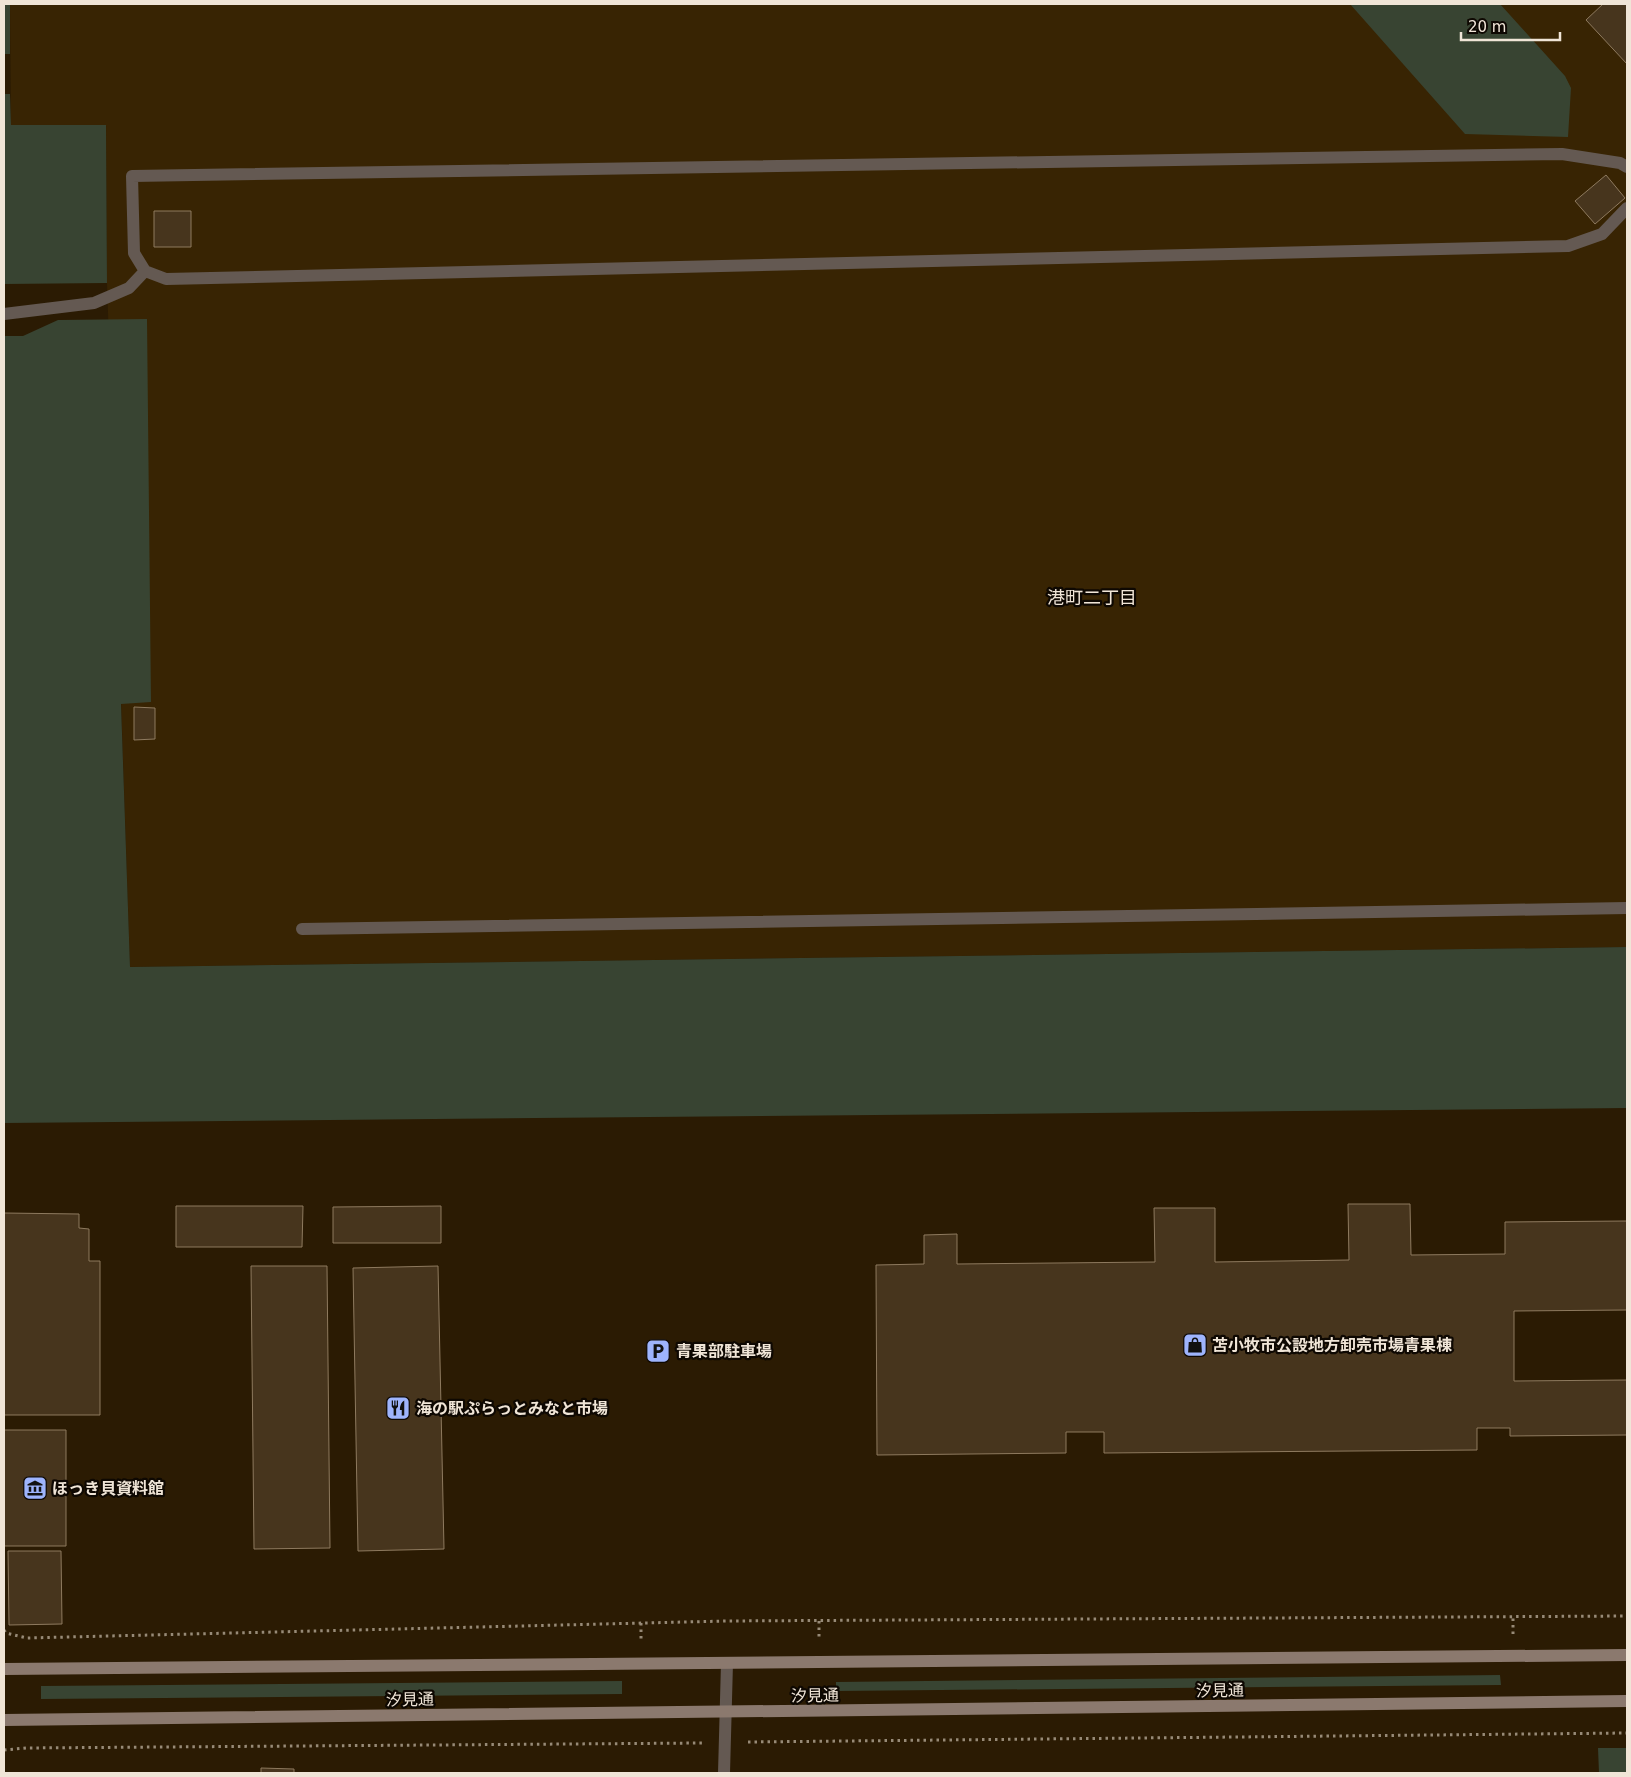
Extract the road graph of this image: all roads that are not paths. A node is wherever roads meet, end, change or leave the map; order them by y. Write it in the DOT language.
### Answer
graph roads {
  1 [pos="1627,167"];
  2 [pos="1627,208"];
  3 [pos="145,271"];
  4 [pos="4,314"];
  5 [pos="1627,908"];
  6 [pos="302,929"];
  7 [pos="1627,1655"];
  8 [pos="727,1663"];
  9 [pos="4,1669"];
  10 [pos="1627,1701"];
  11 [pos="725,1712"];
  12 [pos="4,1720"];
  13 [pos="724,1773"];
  1 -- 3 [label="street"];
  2 -- 3 [label="street"];
  3 -- 4 [label="street"];
  5 -- 6 [label="street"];
  7 -- 8 [label="street, 汐見通"];
  8 -- 9 [label="street, 汐見通"];
  8 -- 11 [label="street"];
  10 -- 11 [label="street, 汐見通"];
  11 -- 12 [label="street, 汐見通"];
  11 -- 13 [label="street"];
}
